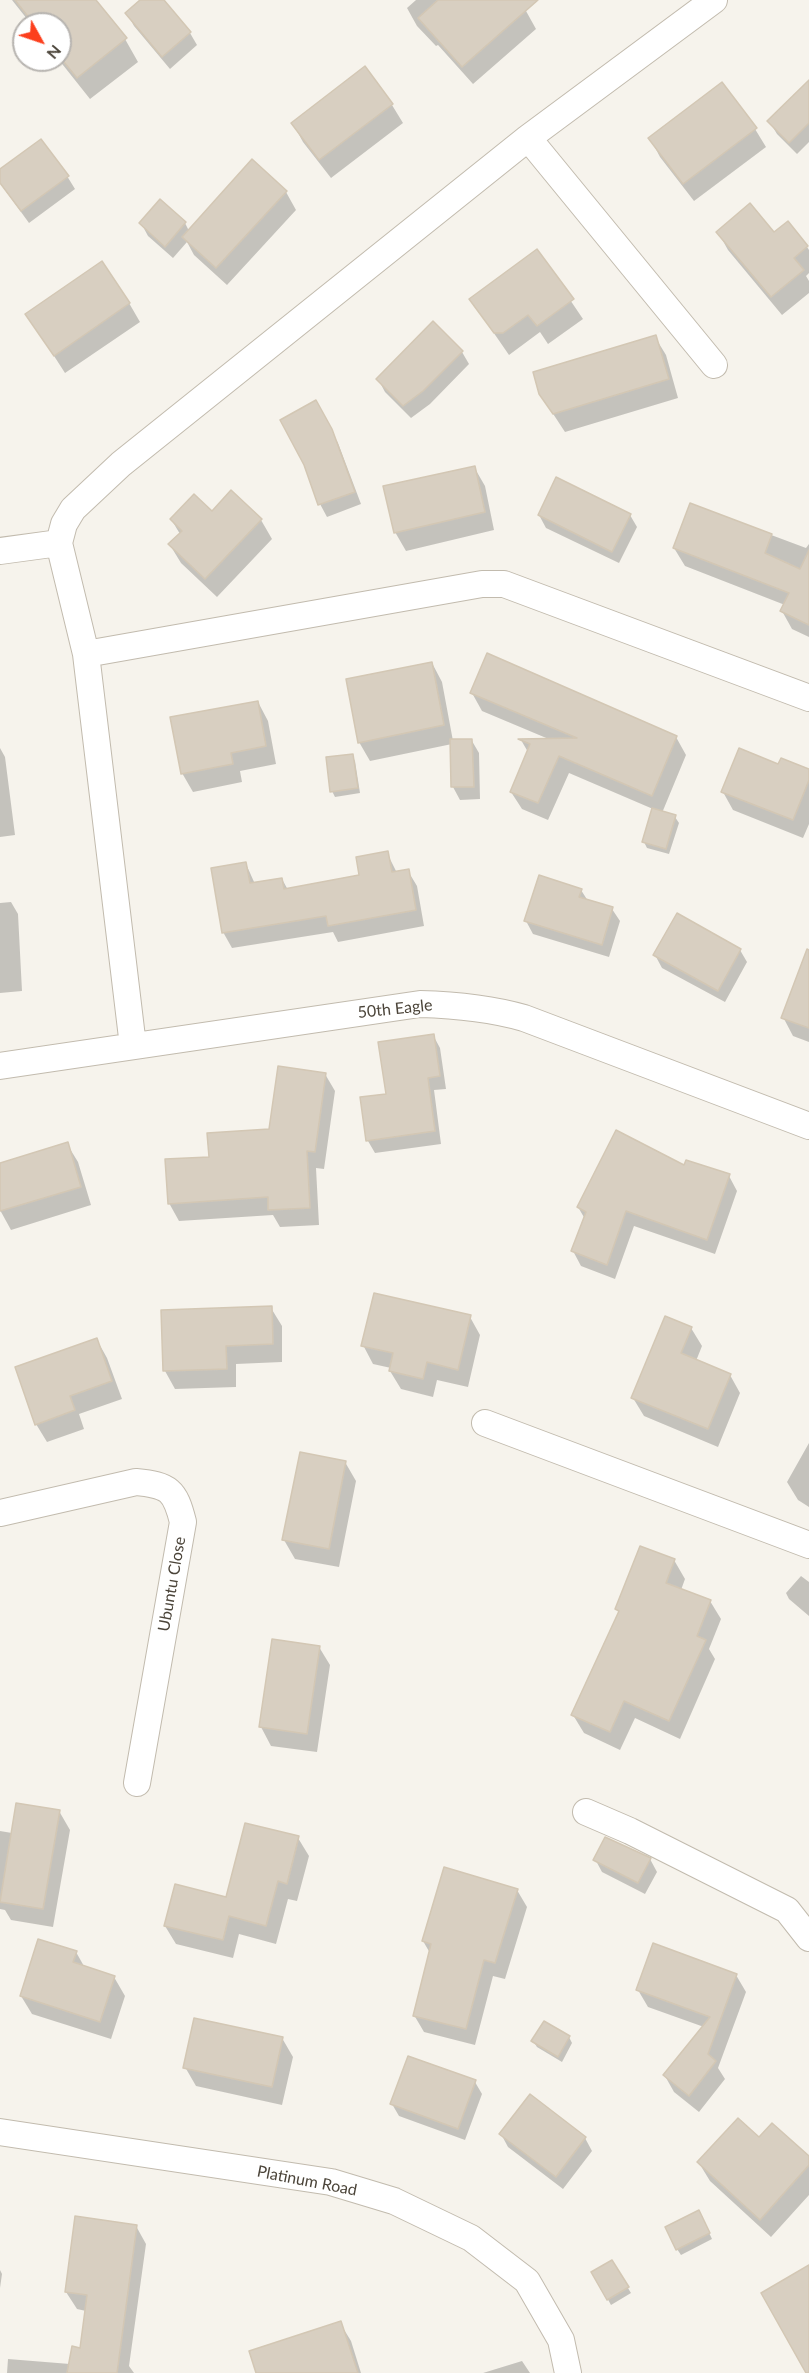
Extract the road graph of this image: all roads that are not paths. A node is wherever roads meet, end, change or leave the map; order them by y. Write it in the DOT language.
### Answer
graph roads {
  1 [pos="714,0"];
  2 [pos="528,138"];
  3 [pos="714,365"];
  4 [pos="59,543"];
  5 [pos="0,551"];
  6 [pos="87,654"];
  7 [pos="809,698"];
  8 [pos="133,1046"];
  9 [pos="0,1066"];
  10 [pos="809,1126"];
  11 [pos="485,1423"];
  12 [pos="0,1513"];
  13 [pos="809,1545"];
  14 [pos="137,1783"];
  15 [pos="586,1812"];
  16 [pos="809,1938"];
  17 [pos="0,2132"];
  18 [pos="568,2373"];
  1 -- 2 [label="street"];
  2 -- 3 [label="street"];
  2 -- 4 [label="street"];
  4 -- 5 [label="street"];
  4 -- 6 [label="street"];
  6 -- 7 [label="street"];
  6 -- 8 [label="street"];
  8 -- 9 [label="street, 50th Eagle"];
  8 -- 10 [label="street, 50th Eagle"];
  11 -- 13 [label="street"];
  12 -- 14 [label="street, Ubuntu Close"];
  15 -- 16 [label="street"];
  17 -- 18 [label="street, Platinum Road"];
}
